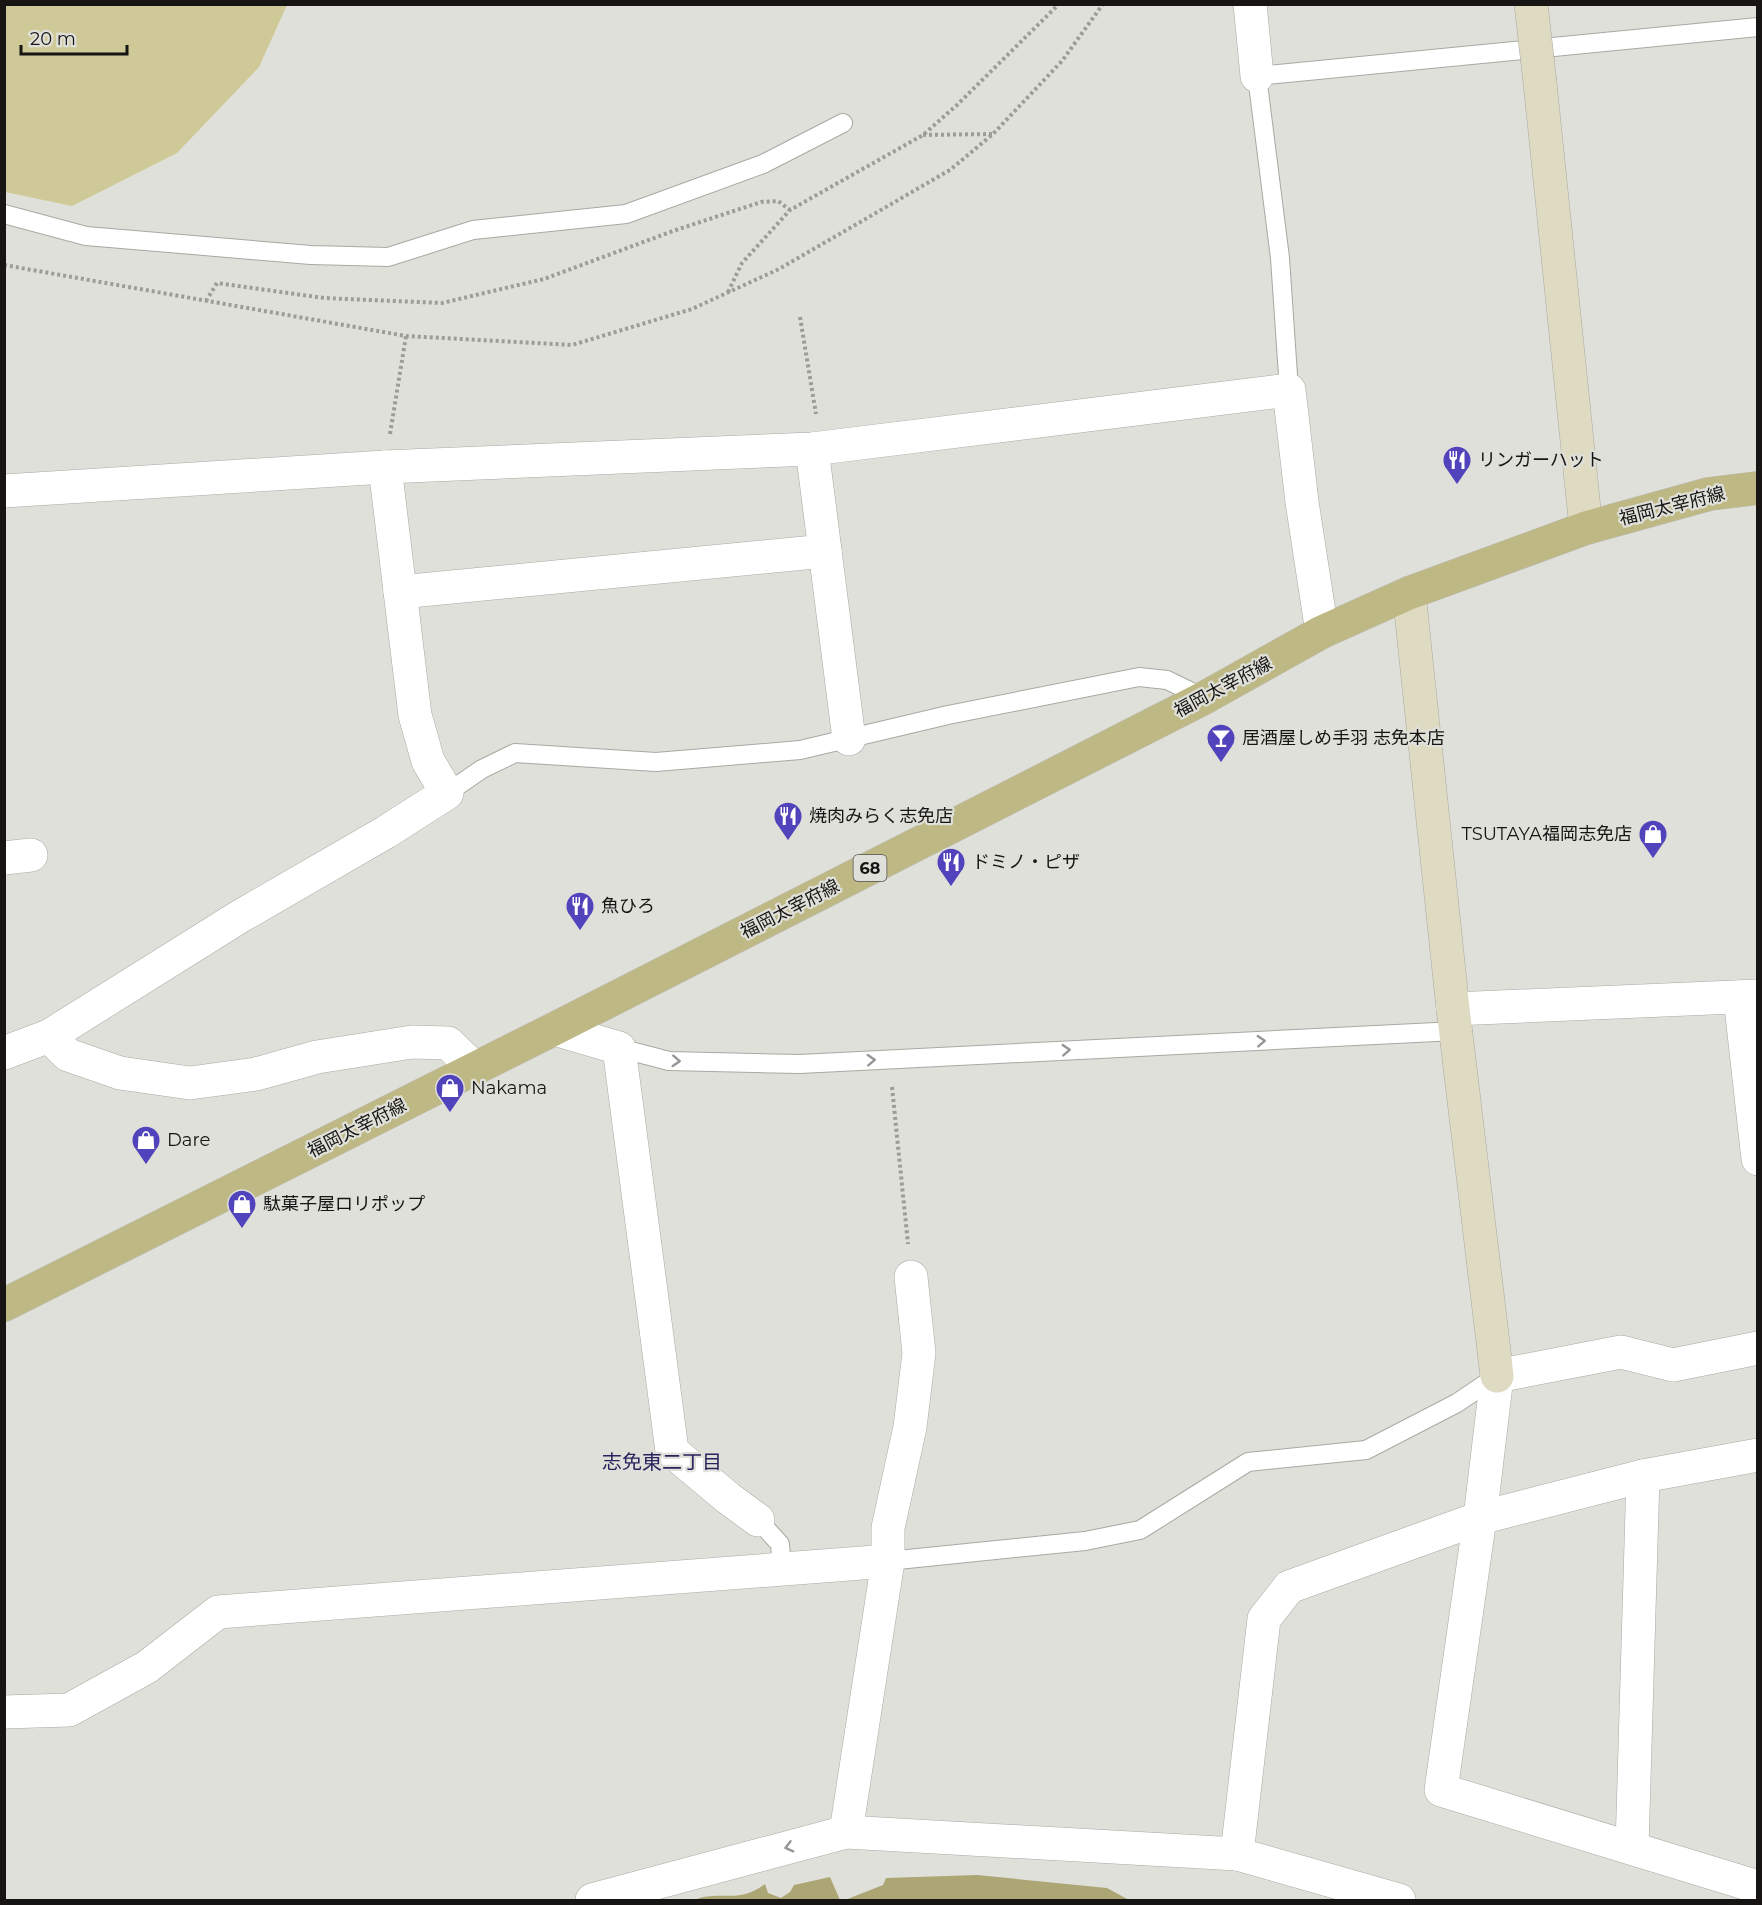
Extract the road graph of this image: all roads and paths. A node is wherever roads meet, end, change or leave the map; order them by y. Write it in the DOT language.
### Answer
graph roads {
  1 [pos="1059,4"];
  2 [pos="1103,4"];
  3 [pos="1250,4"];
  4 [pos="1532,4"];
  5 [pos="1758,27"];
  6 [pos="1257,76"];
  7 [pos="843,123"];
  8 [pos="993,134"];
  9 [pos="922,135"];
  10 [pos="790,210"];
  11 [pos="4,214"];
  12 [pos="4,266"];
  13 [pos="728,292"];
  14 [pos="206,301"];
  15 [pos="800,317"];
  16 [pos="406,336"];
  17 [pos="1289,390"];
  18 [pos="817,448"];
  19 [pos="385,467"];
  20 [pos="1758,488"];
  21 [pos="4,492"];
  22 [pos="1586,528"];
  23 [pos="825,551"];
  24 [pos="400,592"];
  25 [pos="1409,593"];
  26 [pos="1322,632"];
  27 [pos="1204,698"];
  28 [pos="849,739"];
  29 [pos="447,793"];
  30 [pos="1749,996"];
  31 [pos="1454,1020"];
  32 [pos="554,1029"];
  33 [pos="49,1036"];
  34 [pos="620,1048"];
  35 [pos="4,1053"];
  36 [pos="889,1059"];
  37 [pos="475,1069"];
  38 [pos="1758,1159"];
  39 [pos="911,1277"];
  40 [pos="4,1305"];
  41 [pos="1758,1348"];
  42 [pos="1497,1376"];
  43 [pos="1758,1455"];
  44 [pos="1643,1476"];
  45 [pos="1480,1518"];
  46 [pos="758,1520"];
  47 [pos="888,1561"];
  48 [pos="782,1569"];
  49 [pos="4,1712"];
  50 [pos="846,1832"];
  51 [pos="1632,1848"];
  52 [pos="1237,1854"];
  53 [pos="1758,1887"];
  54 [pos="592,1900"];
  55 [pos="1399,1900"];
  1 -- 9 [label="path"];
  2 -- 8 [label="path"];
  3 -- 6 [label="street"];
  4 -- 22 [label="street, bridge"];
  5 -- 6 [label="lane"];
  6 -- 17 [label="lane"];
  7 -- 11 [label="lane"];
  8 -- 9 [label="path"];
  8 -- 13 [label="path"];
  9 -- 10 [label="path"];
  10 -- 13 [label="path"];
  10 -- 14 [label="path"];
  12 -- 14 [label="path"];
  13 -- 16 [label="path"];
  14 -- 16 [label="path"];
  15 -- 18 [label="path"];
  16 -- 19 [label="path"];
  17 -- 18 [label="street"];
  17 -- 26 [label="street"];
  18 -- 19 [label="street"];
  18 -- 23 [label="street"];
  19 -- 21 [label="street"];
  19 -- 24 [label="street"];
  20 -- 22 [label="main road, 福岡太宰府線 / 68"];
  22 -- 25 [label="main road, 福岡太宰府線 / 68"];
  23 -- 24 [label="street"];
  23 -- 28 [label="street"];
  24 -- 29 [label="street"];
  25 -- 26 [label="main road, 福岡太宰府線 / 68"];
  25 -- 31 [label="street"];
  26 -- 27 [label="main road, 福岡太宰府線 / 68"];
  27 -- 28 [label="lane"];
  27 -- 32 [label="main road, 福岡太宰府線 / 68"];
  28 -- 29 [label="lane"];
  29 -- 33 [label="street"];
  30 -- 31 [label="street"];
  30 -- 38 [label="street"];
  36 -- 31 [label="lane, one-way"];
  31 -- 42 [label="street"];
  32 -- 34 [label="street"];
  32 -- 37 [label="main road, 福岡太宰府線 / 68"];
  33 -- 35 [label="street"];
  33 -- 37 [label="street"];
  34 -- 36 [label="lane, one-way"];
  34 -- 46 [label="street"];
  36 -- 39 [label="path"];
  37 -- 40 [label="main road, 福岡太宰府線 / 68"];
  39 -- 47 [label="street"];
  41 -- 42 [label="street"];
  42 -- 45 [label="street"];
  42 -- 47 [label="lane"];
  43 -- 44 [label="street"];
  44 -- 45 [label="street"];
  44 -- 51 [label="street"];
  45 -- 51 [label="street"];
  45 -- 52 [label="street"];
  46 -- 48 [label="lane"];
  47 -- 48 [label="street"];
  47 -- 50 [label="street"];
  48 -- 49 [label="street"];
  50 -- 52 [label="street"];
  50 -- 54 [label="street, one-way"];
  51 -- 53 [label="street"];
  52 -- 55 [label="street"];
}
